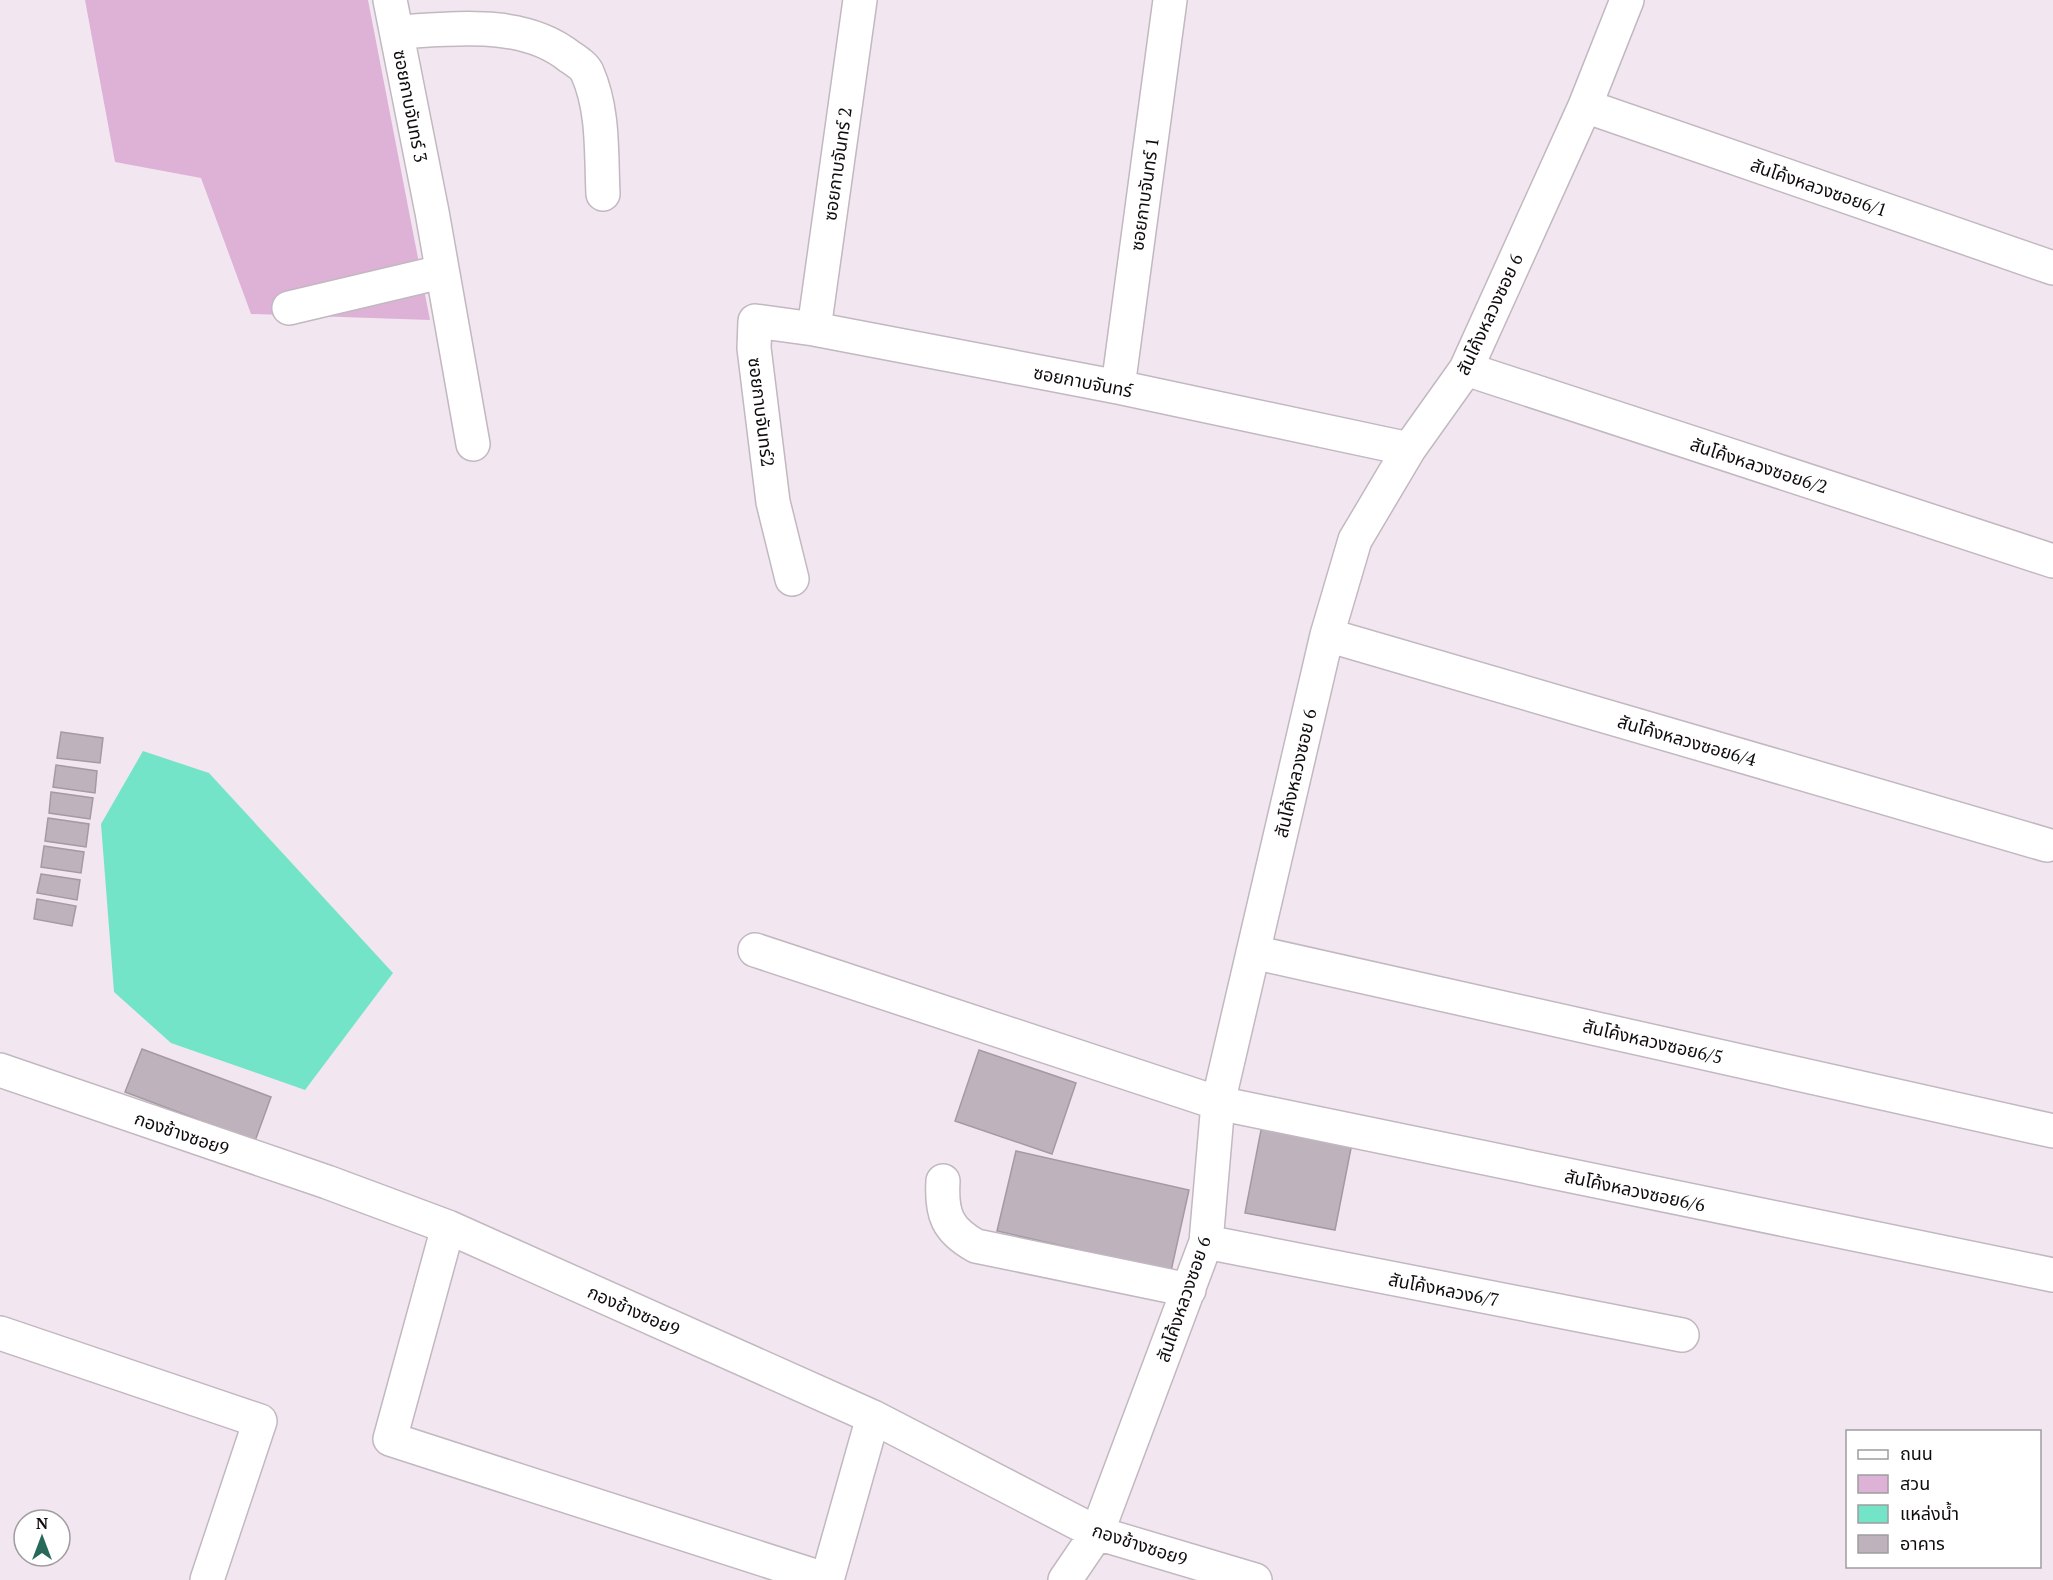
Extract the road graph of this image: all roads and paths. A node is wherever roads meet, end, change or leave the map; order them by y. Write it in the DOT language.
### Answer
graph roads {
  1 [pos="390,0"];
  2 [pos="860,0"];
  3 [pos="1170,0"];
  4 [pos="1627,0"];
  5 [pos="397,32"];
  6 [pos="1584,105"];
  7 [pos="603,194"];
  8 [pos="2053,268"];
  9 [pos="441,272"];
  10 [pos="289,308"];
  11 [pos="755,321"];
  12 [pos="814,329"];
  13 [pos="1466,369"];
  14 [pos="1118,387"];
  15 [pos="473,444"];
  16 [pos="1409,449"];
  17 [pos="2053,561"];
  18 [pos="792,579"];
  19 [pos="1327,635"];
  20 [pos="2047,845"];
  21 [pos="755,950"];
  22 [pos="1253,952"];
  23 [pos="0,1070"];
  24 [pos="1218,1103"];
  25 [pos="2053,1131"];
  26 [pos="943,1181"];
  27 [pos="448,1227"];
  28 [pos="1206,1242"];
  29 [pos="2053,1275"];
  30 [pos="1189,1290"];
  31 [pos="0,1333"];
  32 [pos="1682,1335"];
  33 [pos="873,1417"];
  34 [pos="1097,1533"];
  35 [pos="207,1580"];
  36 [pos="1065,1580"];
  37 [pos="1255,1580"];
  1 -- 5 [label="street, ซอยกาบจันทร์ 3"];
  2 -- 12 [label="street, ซอยกาบจันทร์ 2"];
  3 -- 14 [label="street, ซอยกาบจันทร์ 1"];
  4 -- 6 [label="street, สันโค้งหลวงซอย 6"];
  5 -- 7 [label="street"];
  5 -- 9 [label="street, ซอยกาบจันทร์ 3"];
  6 -- 8 [label="street, สันโค้งหลวงซอย6/1"];
  6 -- 13 [label="street, สันโค้งหลวงซอย 6"];
  9 -- 10 [label="street"];
  9 -- 15 [label="street, ซอยกาบจันทร์ 3"];
  11 -- 12 [label="street, ซอยกาบจันทร์"];
  11 -- 18 [label="street, ซอยกาบจันทร์2"];
  12 -- 14 [label="street, ซอยกาบจันทร์"];
  13 -- 16 [label="street, สันโค้งหลวงซอย 6"];
  13 -- 17 [label="street, สันโค้งหลวงซอย6/2"];
  14 -- 16 [label="street, ซอยกาบจันทร์"];
  16 -- 19 [label="street, สันโค้งหลวงซอย 6"];
  19 -- 20 [label="street, สันโค้งหลวงซอย6/4"];
  19 -- 22 [label="street, สันโค้งหลวงซอย 6"];
  21 -- 24 [label="street, สันโค้งหลวงซอย6/6"];
  22 -- 24 [label="street, สันโค้งหลวงซอย 6"];
  22 -- 25 [label="street, สันโค้งหลวงซอย6/5"];
  23 -- 27 [label="street, กองช้างซอย9"];
  24 -- 28 [label="street, สันโค้งหลวงซอย 6"];
  24 -- 29 [label="street, สันโค้งหลวงซอย6/6"];
  26 -- 30 [label="street"];
  27 -- 33 [label="street, กองช้างซอย9"];
  27 -- 33 [label="street"];
  28 -- 30 [label="street, สันโค้งหลวงซอย 6"];
  28 -- 32 [label="street, สันโค้งหลวง6/7"];
  30 -- 34 [label="street, สันโค้งหลวงซอย 6"];
  31 -- 35 [label="street"];
  33 -- 34 [label="street, กองช้างซอย9"];
  34 -- 36 [label="street, สันโค้งหลวงซอย 6"];
  34 -- 37 [label="street, กองช้างซอย9"];
}
